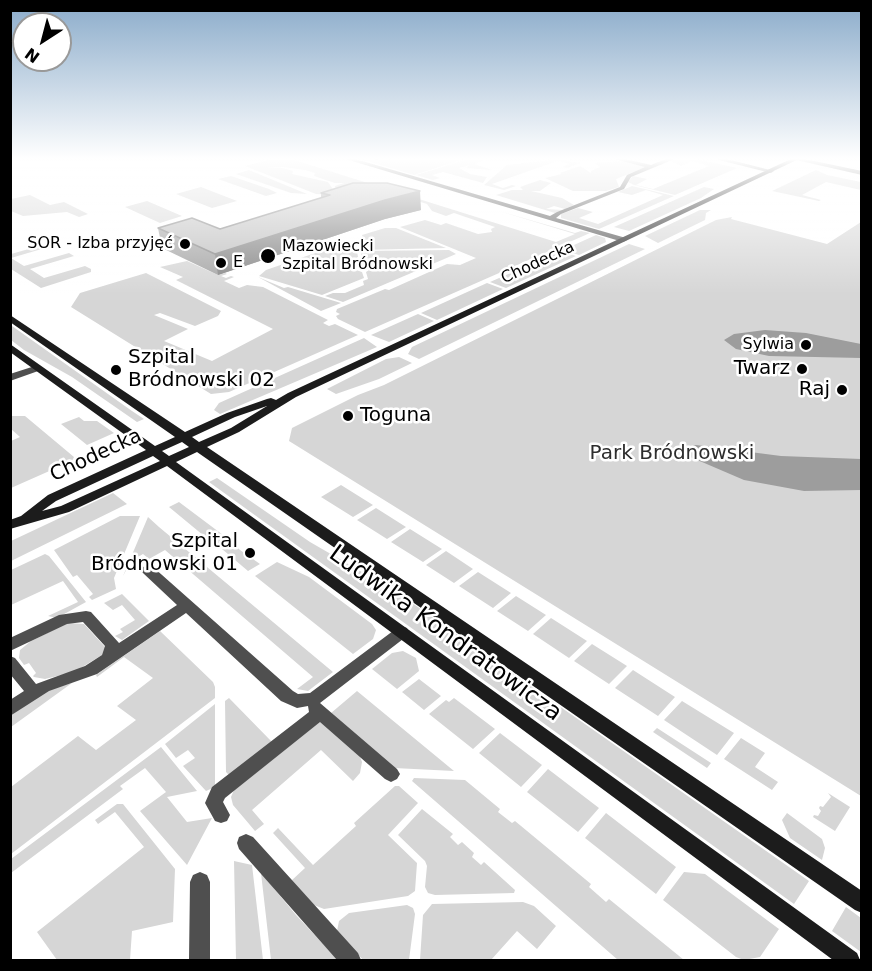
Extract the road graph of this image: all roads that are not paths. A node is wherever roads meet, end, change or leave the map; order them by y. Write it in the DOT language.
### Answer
graph roads {
  1 [pos="498,203"];
  2 [pos="583,203"];
  3 [pos="701,203"];
  4 [pos="551,219"];
  5 [pos="622,240"];
  6 [pos="10,318"];
  7 [pos="10,347"];
  8 [pos="38,368"];
  9 [pos="10,378"];
  10 [pos="292,395"];
  11 [pos="183,437"];
  12 [pos="198,447"];
  13 [pos="152,451"];
  14 [pos="166,461"];
  15 [pos="16,523"];
  16 [pos="148,570"];
  17 [pos="187,605"];
  18 [pos="402,632"];
  19 [pos="10,645"];
  20 [pos="107,658"];
  21 [pos="10,662"];
  22 [pos="34,693"];
  23 [pos="317,705"];
  24 [pos="10,709"];
  25 [pos="391,774"];
  26 [pos="221,815"];
  27 [pos="246,843"];
  28 [pos="200,882"];
  29 [pos="861,903"];
  30 [pos="199,960"];
  31 [pos="351,960"];
  32 [pos="850,960"];
  1 -- 4 [label="street"];
  2 -- 4 [label="street"];
  3 -- 5 [label="main road, Chodecka"];
  4 -- 5 [label="street"];
  5 -- 10 [label="main road, Chodecka"];
  6 -- 11 [label="main road, Ludwika Kondratowicza"];
  7 -- 8 [label="main road, Ludwika Kondratowicza"];
  8 -- 9 [label="street"];
  8 -- 13 [label="main road, Ludwika Kondratowicza"];
  10 -- 11 [label="main road, Chodecka"];
  10 -- 12 [label="main road, Chodecka"];
  11 -- 12 [label="main road, Ludwika Kondratowicza"];
  11 -- 13 [label="main road, Chodecka"];
  12 -- 14 [label="main road, Chodecka"];
  12 -- 29 [label="main road, Ludwika Kondratowicza"];
  13 -- 14 [label="main road, Ludwika Kondratowicza"];
  13 -- 15 [label="main road, Chodecka"];
  14 -- 15 [label="main road, Chodecka"];
  14 -- 18 [label="main road, Ludwika Kondratowicza"];
  16 -- 17 [label="street"];
  17 -- 20 [label="street"];
  17 -- 23 [label="street"];
  18 -- 23 [label="street"];
  18 -- 32 [label="main road, Ludwika Kondratowicza"];
  19 -- 20 [label="street"];
  20 -- 22 [label="street"];
  21 -- 22 [label="street"];
  22 -- 24 [label="street"];
  23 -- 25 [label="street"];
  23 -- 26 [label="street"];
  27 -- 31 [label="street"];
  28 -- 30 [label="street"];
}
